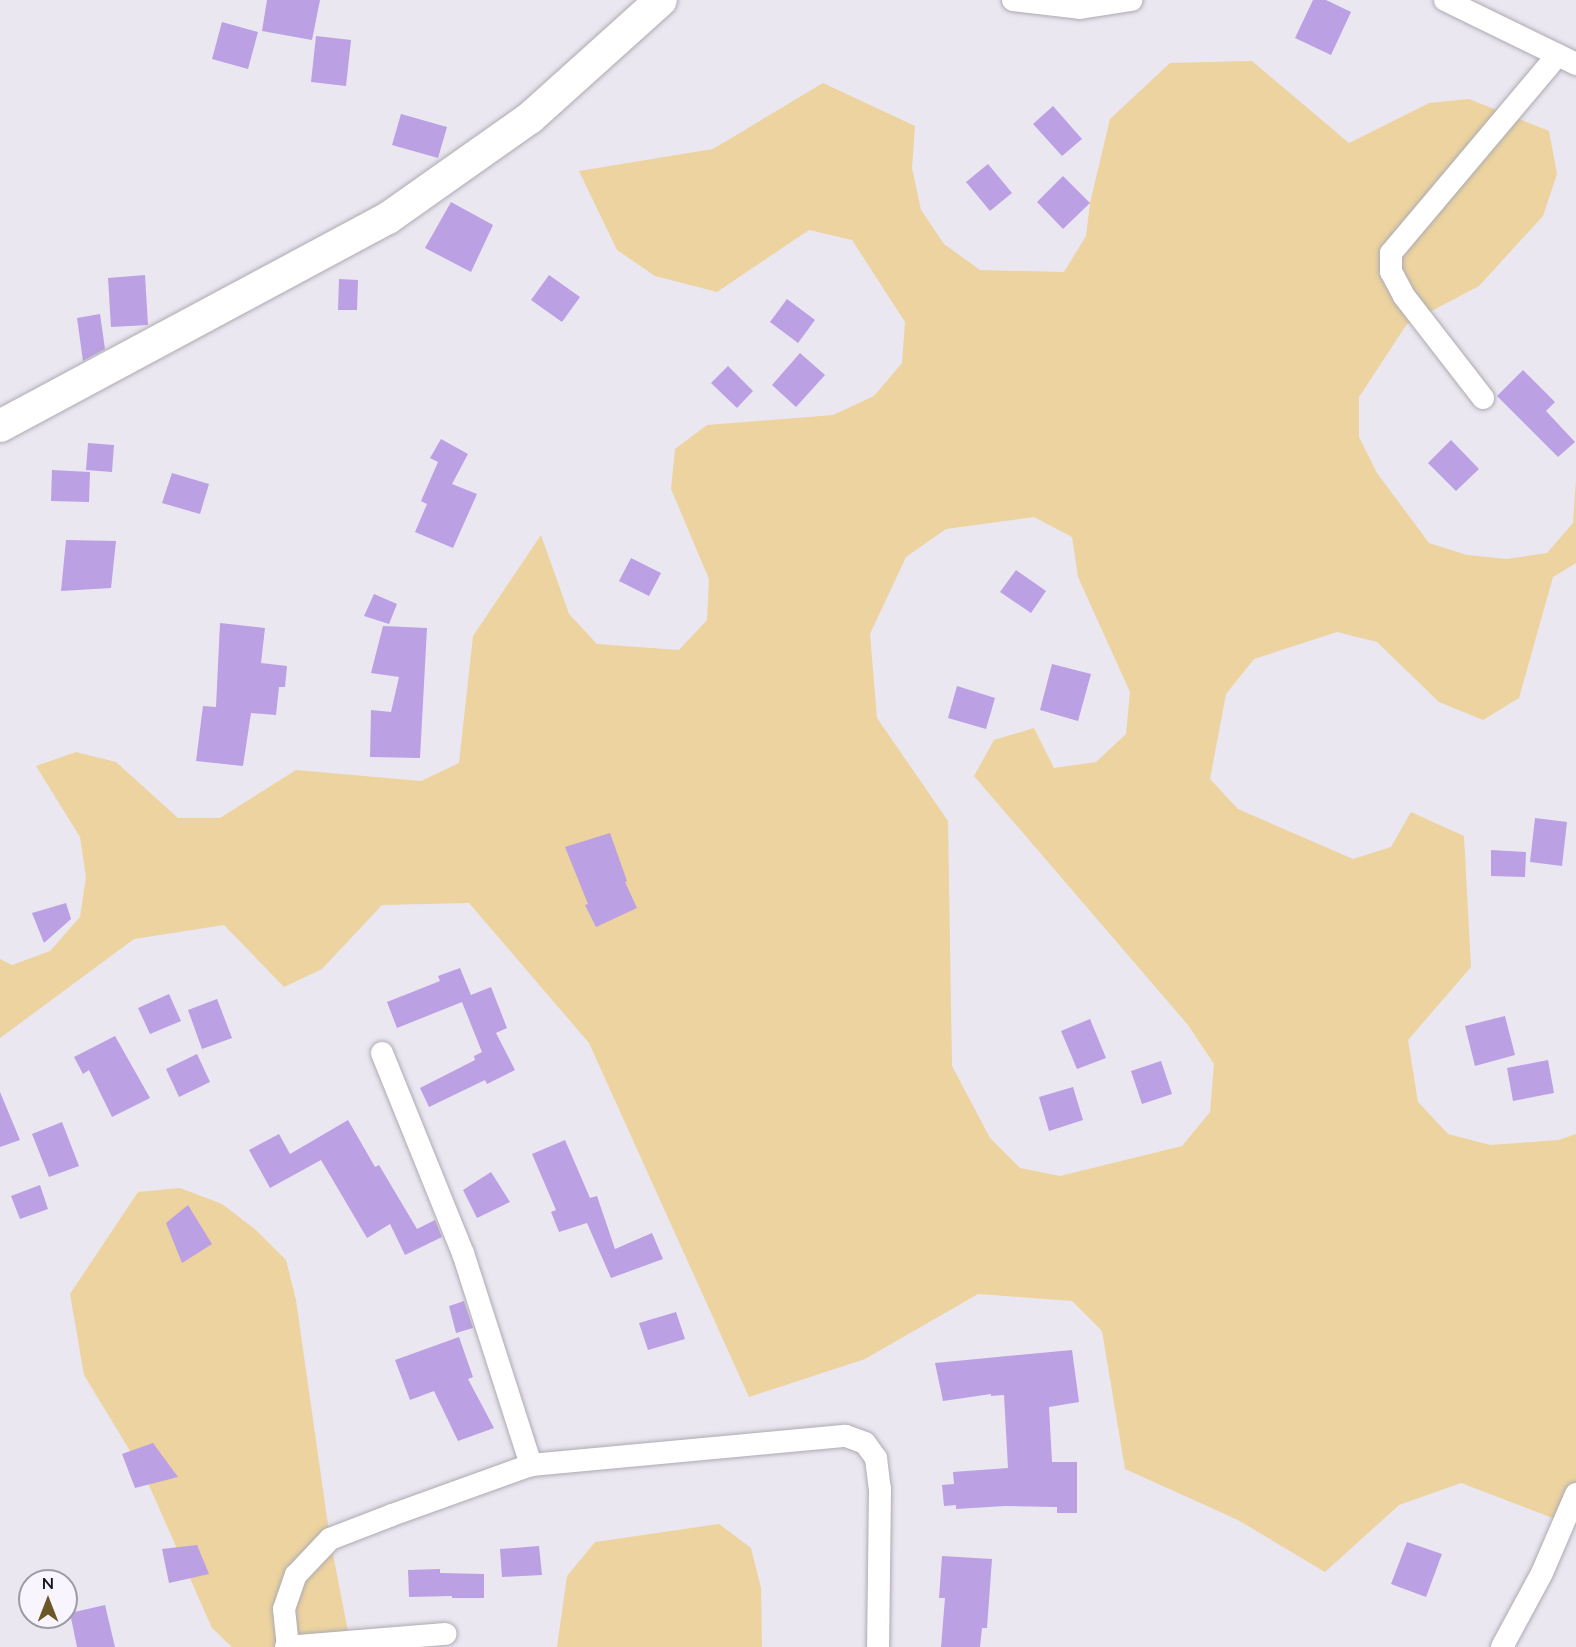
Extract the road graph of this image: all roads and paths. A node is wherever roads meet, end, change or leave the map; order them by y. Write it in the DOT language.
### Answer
graph roads {
  1 [pos="662,0"];
  2 [pos="1012,0"];
  3 [pos="1131,0"];
  4 [pos="1445,0"];
  5 [pos="1567,59"];
  6 [pos="1484,399"];
  7 [pos="0,426"];
  8 [pos="382,1053"];
  9 [pos="531,1465"];
  10 [pos="1576,1494"];
  11 [pos="445,1634"];
  12 [pos="287,1647"];
  13 [pos="878,1647"];
  14 [pos="1502,1647"];
  1 -- 7 [label="street"];
  2 -- 3 [label="street"];
  4 -- 5 [label="street"];
  5 -- 6 [label="street"];
  8 -- 9 [label="street"];
  9 -- 12 [label="street"];
  9 -- 13 [label="street"];
  10 -- 14 [label="street"];
  11 -- 12 [label="street"];
}
